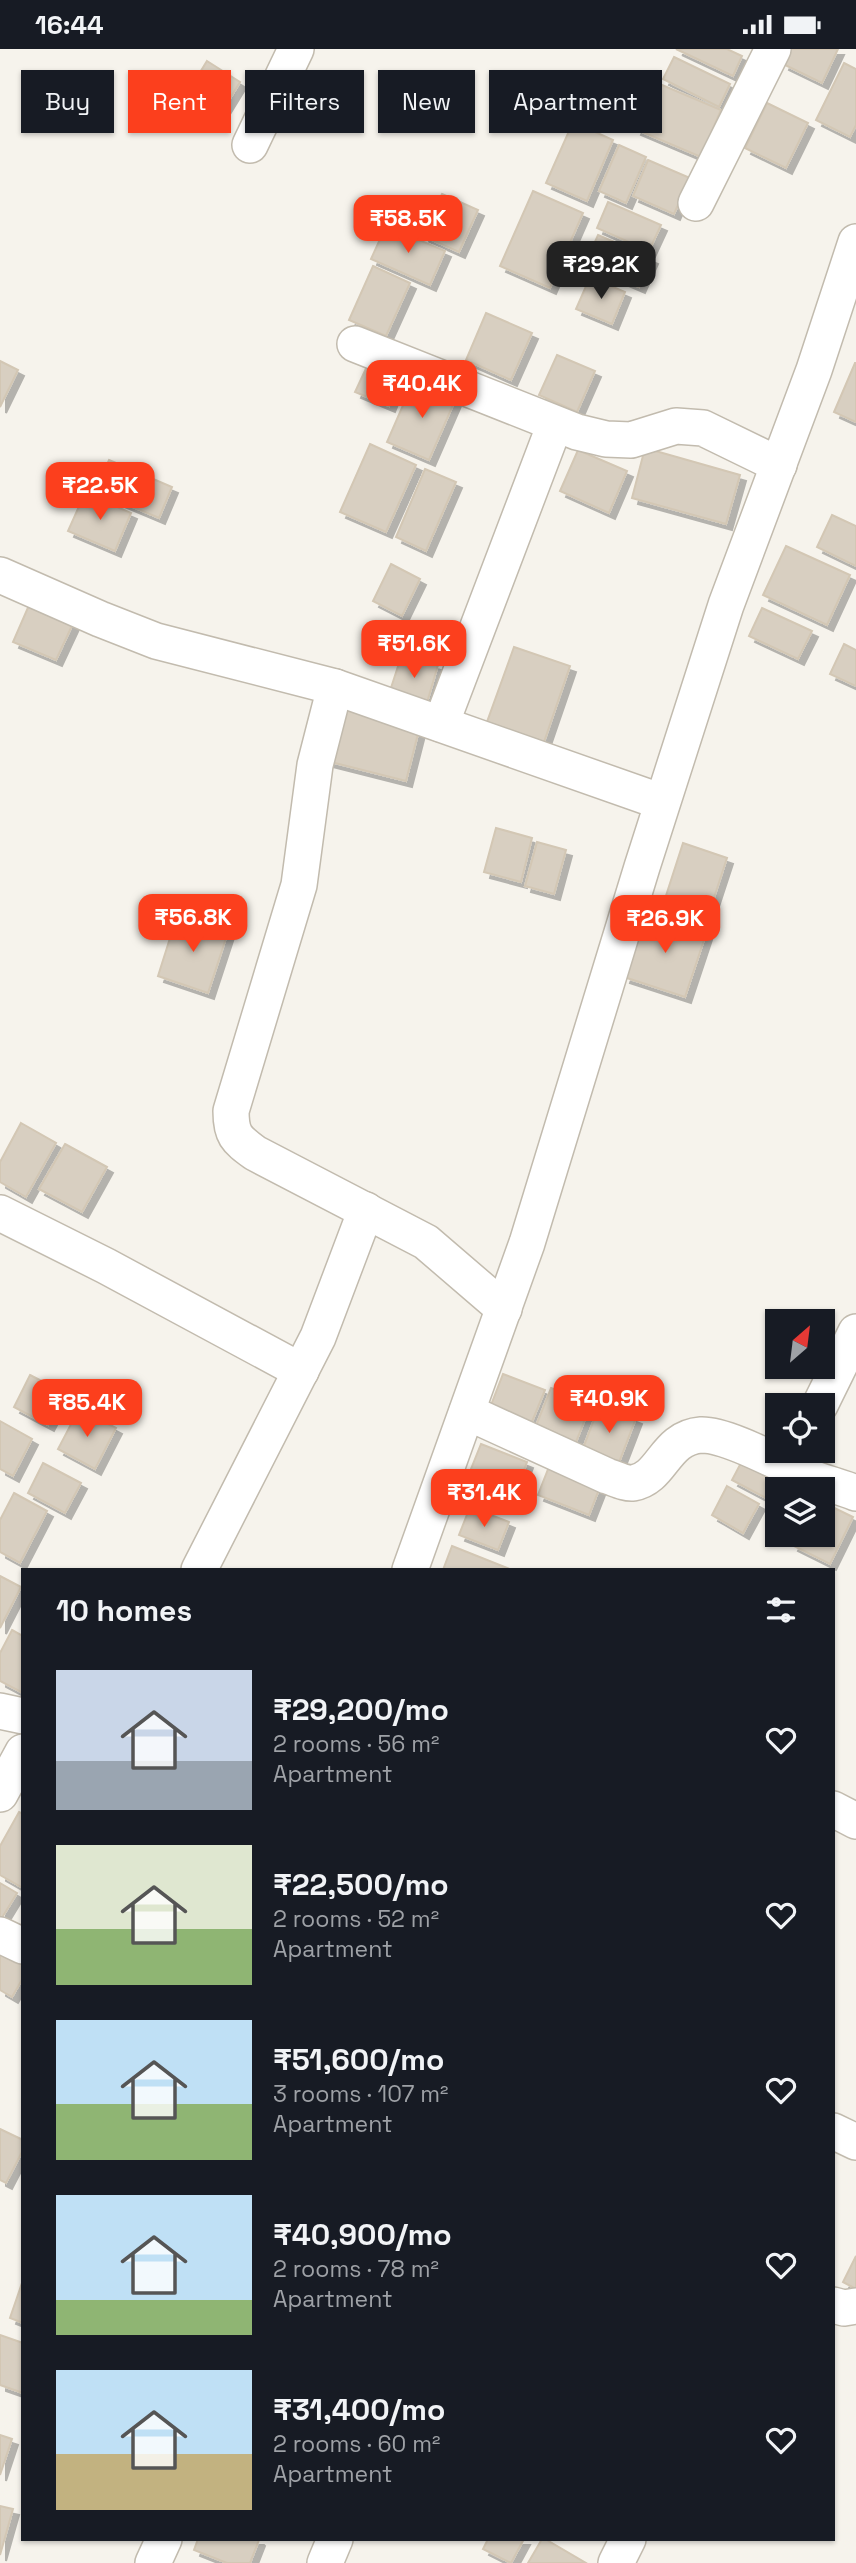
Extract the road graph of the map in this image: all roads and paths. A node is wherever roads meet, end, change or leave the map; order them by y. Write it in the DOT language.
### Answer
graph roads {
  1 [pos="296,49"];
  2 [pos="773,49"];
  3 [pos="250,145"];
  4 [pos="696,203"];
  5 [pos="856,242"];
  6 [pos="355,344"];
  7 [pos="555,423"];
  8 [pos="779,465"];
  9 [pos="0,575"];
  10 [pos="335,687"];
  11 [pos="441,724"];
  12 [pos="662,803"];
  13 [pos="366,1210"];
  14 [pos="0,1213"];
  15 [pos="504,1309"];
  16 [pos="856,1332"];
  17 [pos="301,1371"];
  18 [pos="826,1393"];
  19 [pos="467,1412"];
  20 [pos="765,1451"];
  21 [pos="801,1463"];
  22 [pos="856,1493"];
  23 [pos="200,1568"];
  24 [pos="411,1568"];
  25 [pos="0,1711"];
  26 [pos="21,1716"];
  27 [pos="21,1756"];
  28 [pos="0,1794"];
  29 [pos="835,1810"];
  30 [pos="856,1821"];
  31 [pos="0,1935"];
  32 [pos="21,1945"];
  33 [pos="835,2132"];
  34 [pos="856,2142"];
  35 [pos="835,2306"];
  36 [pos="856,2306"];
  37 [pos="163,2541"];
  38 [pos="334,2541"];
  39 [pos="627,2541"];
  40 [pos="153,2563"];
  41 [pos="325,2563"];
  42 [pos="617,2563"];
  1 -- 3 [label="street"];
  2 -- 4 [label="street"];
  5 -- 8 [label="street"];
  6 -- 7 [label="street"];
  7 -- 8 [label="street"];
  7 -- 11 [label="street"];
  8 -- 12 [label="street"];
  9 -- 10 [label="street"];
  10 -- 11 [label="street"];
  10 -- 13 [label="street"];
  11 -- 12 [label="street"];
  12 -- 15 [label="street"];
  13 -- 15 [label="street"];
  13 -- 17 [label="street"];
  14 -- 17 [label="street"];
  15 -- 19 [label="street"];
  16 -- 18 [label="street"];
  17 -- 23 [label="street"];
  19 -- 20 [label="street"];
  19 -- 24 [label="street"];
  21 -- 22 [label="street"];
  25 -- 26 [label="street"];
  27 -- 28 [label="street"];
  29 -- 30 [label="street"];
  31 -- 32 [label="street"];
  33 -- 34 [label="street"];
  35 -- 36 [label="street"];
  37 -- 40 [label="street"];
  38 -- 41 [label="street"];
  39 -- 42 [label="street"];
}
